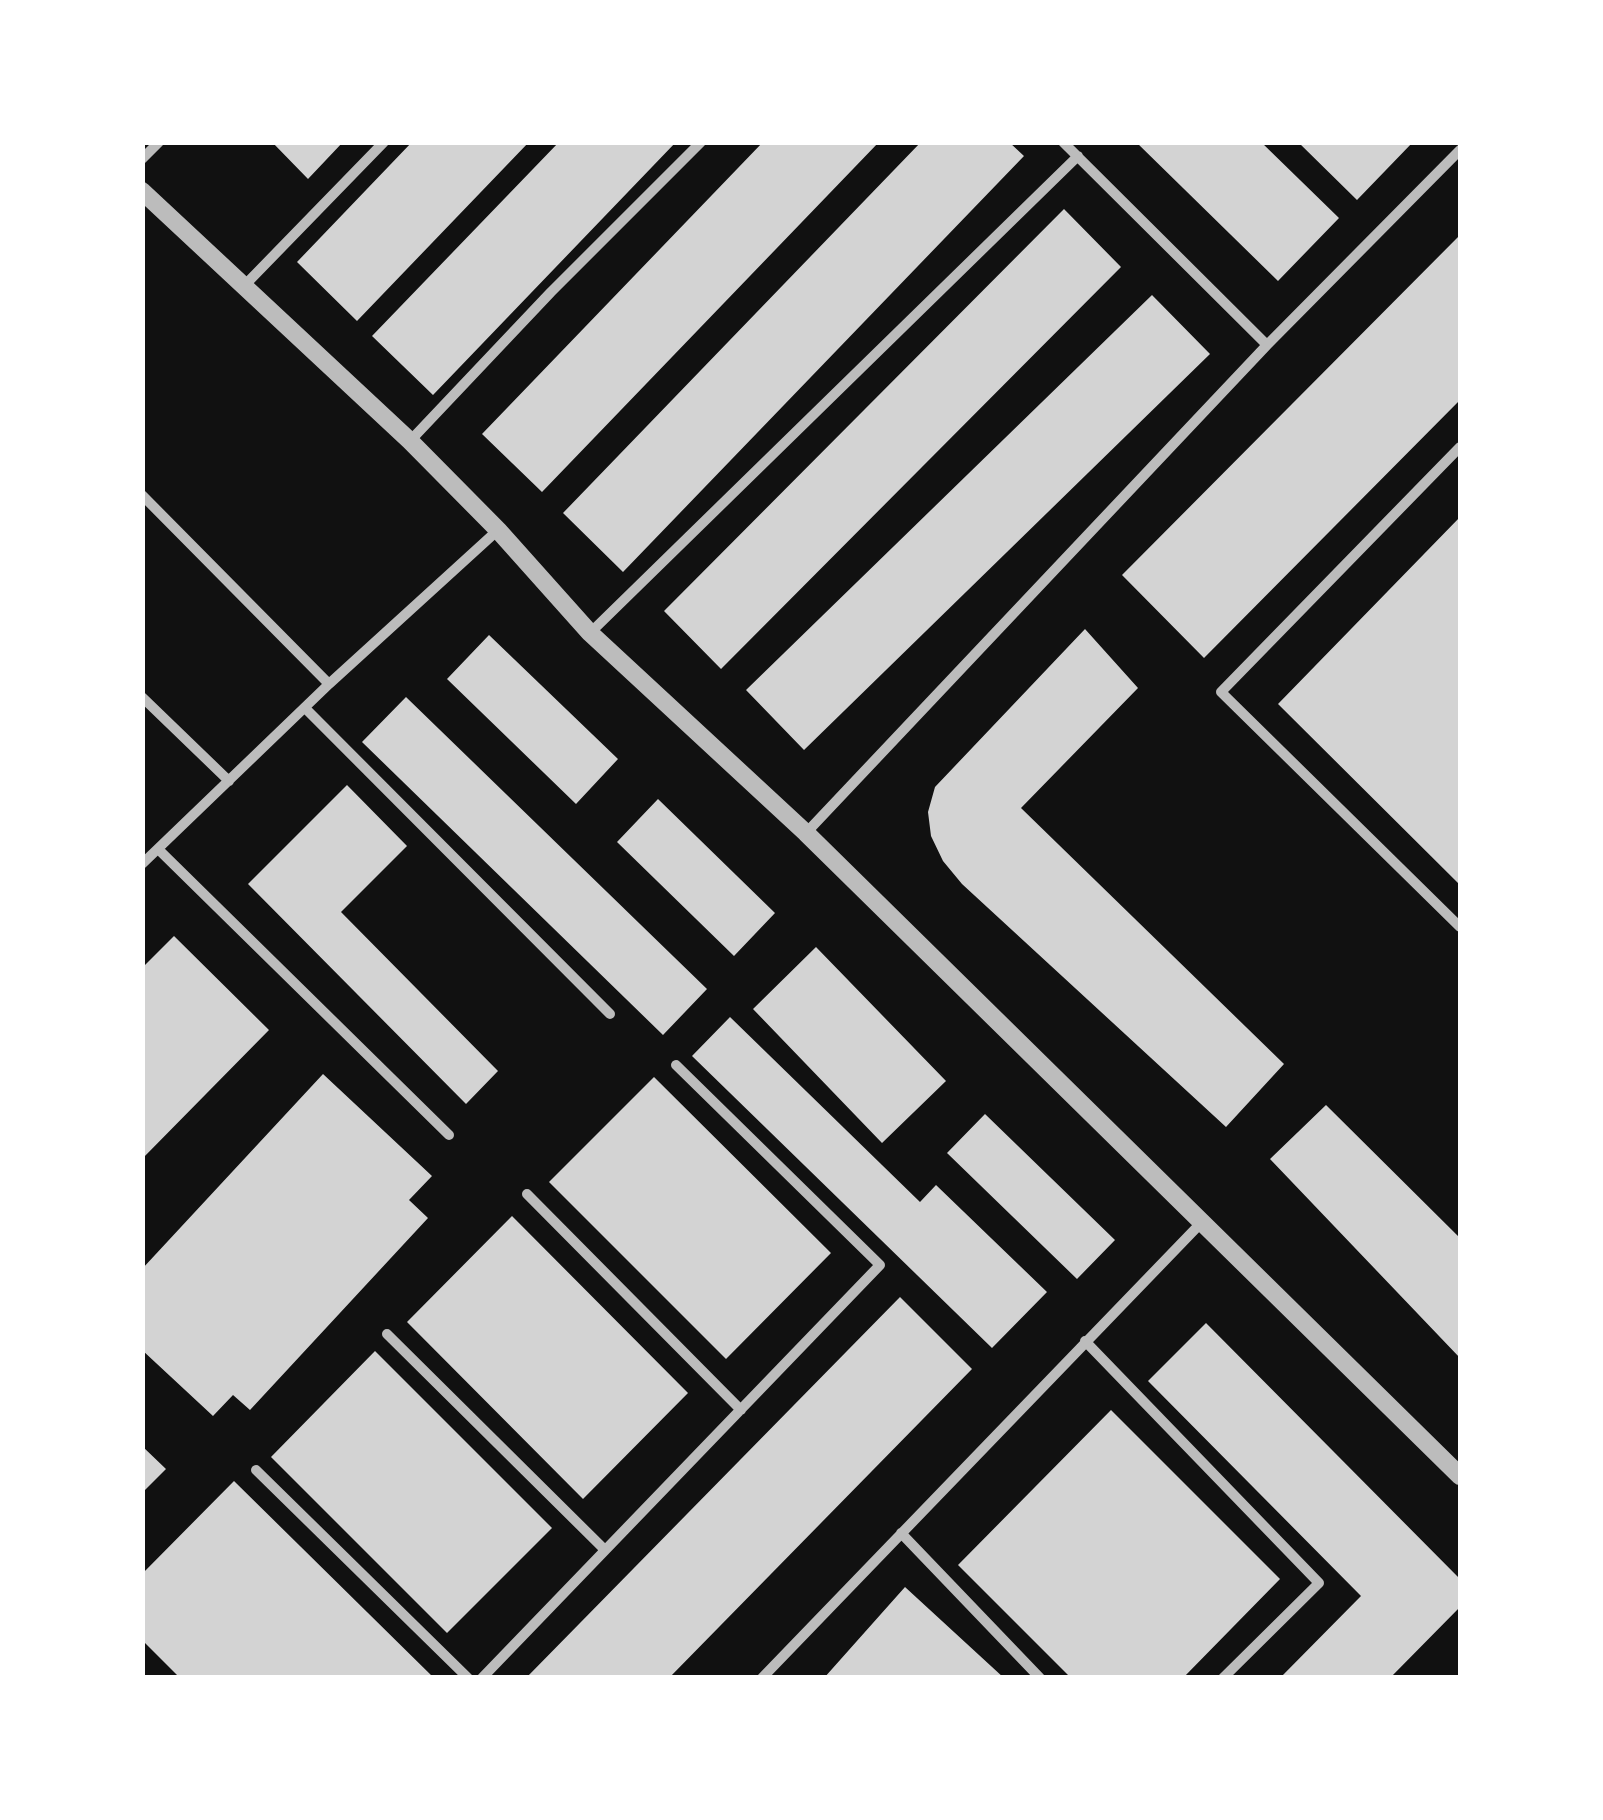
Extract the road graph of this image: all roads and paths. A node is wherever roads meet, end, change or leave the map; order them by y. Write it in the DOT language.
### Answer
graph roads {
  1 [pos="160,142"];
  2 [pos="384,142"];
  3 [pos="701,142"];
  4 [pos="1063,142"];
  5 [pos="1459,146"];
  6 [pos="1078,156"];
  7 [pos="142,159"];
  8 [pos="142,192"];
  9 [pos="244,286"];
  10 [pos="1267,345"];
  11 [pos="410,441"];
  12 [pos="1460,447"];
  13 [pos="142,495"];
  14 [pos="498,530"];
  15 [pos="590,633"];
  16 [pos="330,684"];
  17 [pos="142,697"];
  18 [pos="305,708"];
  19 [pos="229,781"];
  20 [pos="806,833"];
  21 [pos="158,849"];
  22 [pos="142,864"];
  23 [pos="1460,927"];
  24 [pos="610,1014"];
  25 [pos="676,1064"];
  26 [pos="449,1135"];
  27 [pos="527,1194"];
  28 [pos="1200,1223"];
  29 [pos="387,1334"];
  30 [pos="1086,1342"];
  31 [pos="741,1410"];
  32 [pos="256,1470"];
  33 [pos="1460,1476"];
  34 [pos="901,1534"];
  35 [pos="605,1550"];
  36 [pos="468,1678"];
  37 [pos="482,1678"];
  38 [pos="762,1678"];
  39 [pos="1040,1678"];
  40 [pos="1223,1678"];
  1 -- 7 [label="street"];
  2 -- 9 [label="street"];
  3 -- 11 [label="street"];
  4 -- 6 [label="street"];
  5 -- 10 [label="street"];
  6 -- 10 [label="street"];
  6 -- 15 [label="street"];
  8 -- 9 [label="street"];
  9 -- 11 [label="street"];
  10 -- 20 [label="street"];
  11 -- 14 [label="street"];
  12 -- 23 [label="street"];
  13 -- 16 [label="street"];
  14 -- 15 [label="street"];
  14 -- 16 [label="street"];
  15 -- 20 [label="street"];
  16 -- 18 [label="street"];
  17 -- 19 [label="street"];
  18 -- 19 [label="street"];
  18 -- 24 [label="street"];
  19 -- 21 [label="street"];
  20 -- 28 [label="street"];
  21 -- 22 [label="street"];
  21 -- 26 [label="street"];
  25 -- 31 [label="street"];
  27 -- 31 [label="street"];
  28 -- 30 [label="street"];
  28 -- 33 [label="street"];
  29 -- 35 [label="street"];
  30 -- 34 [label="street"];
  30 -- 40 [label="street"];
  31 -- 35 [label="street"];
  32 -- 36 [label="street"];
  34 -- 38 [label="street"];
  34 -- 39 [label="street"];
  35 -- 37 [label="street"];
}
